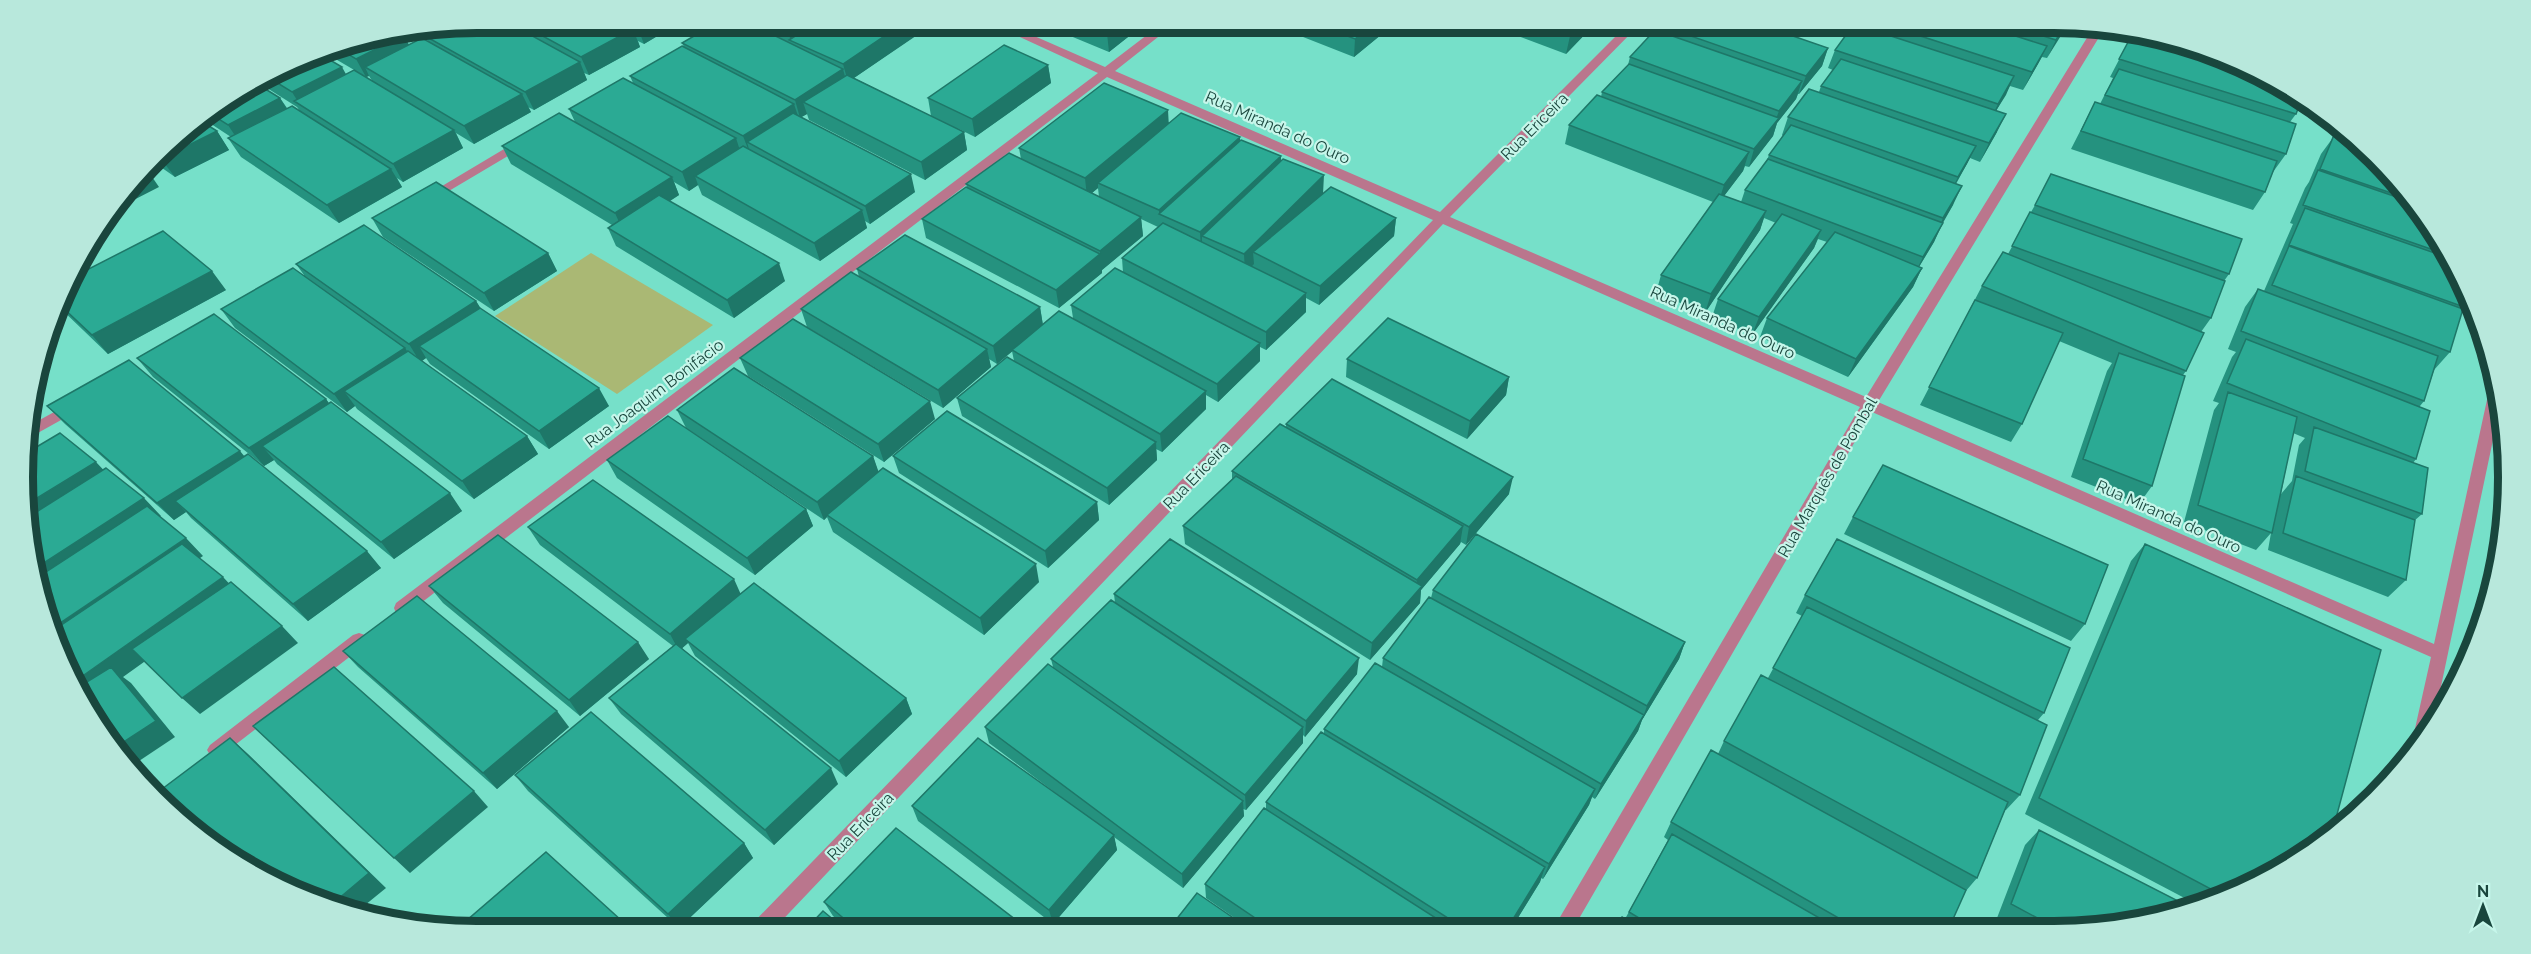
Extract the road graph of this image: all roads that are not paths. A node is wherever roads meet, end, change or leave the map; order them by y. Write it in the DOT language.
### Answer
graph roads {
  1 [pos="1018,33"];
  2 [pos="1157,33"];
  3 [pos="1626,33"];
  4 [pos="2095,35"];
  5 [pos="1106,71"];
  6 [pos="530,138"];
  7 [pos="417,204"];
  8 [pos="1442,218"];
  9 [pos="89,398"];
  10 [pos="1869,405"];
  11 [pos="2492,409"];
  12 [pos="36,429"];
  13 [pos="386,620"];
  14 [pos="367,634"];
  15 [pos="2440,654"];
  16 [pos="2426,720"];
  17 [pos="206,757"];
  18 [pos="769,921"];
  19 [pos="1567,921"];
  1 -- 5 [label="street, Rua Miranda do Ouro"];
  2 -- 5 [label="street, Rua Joaquim Bonifácio"];
  3 -- 8 [label="street, Rua Ericeira"];
  4 -- 10 [label="street, Rua Marquês de Pombal"];
  5 -- 8 [label="street, Rua Miranda do Ouro"];
  5 -- 13 [label="street, Rua Joaquim Bonifácio"];
  6 -- 7 [label="street"];
  8 -- 10 [label="street, Rua Miranda do Ouro"];
  8 -- 18 [label="street, Rua Ericeira"];
  9 -- 12 [label="street"];
  10 -- 15 [label="street, Rua Miranda do Ouro"];
  10 -- 19 [label="street, Rua Marquês de Pombal"];
  11 -- 15 [label="street"];
  14 -- 17 [label="street"];
  15 -- 16 [label="street"];
}
